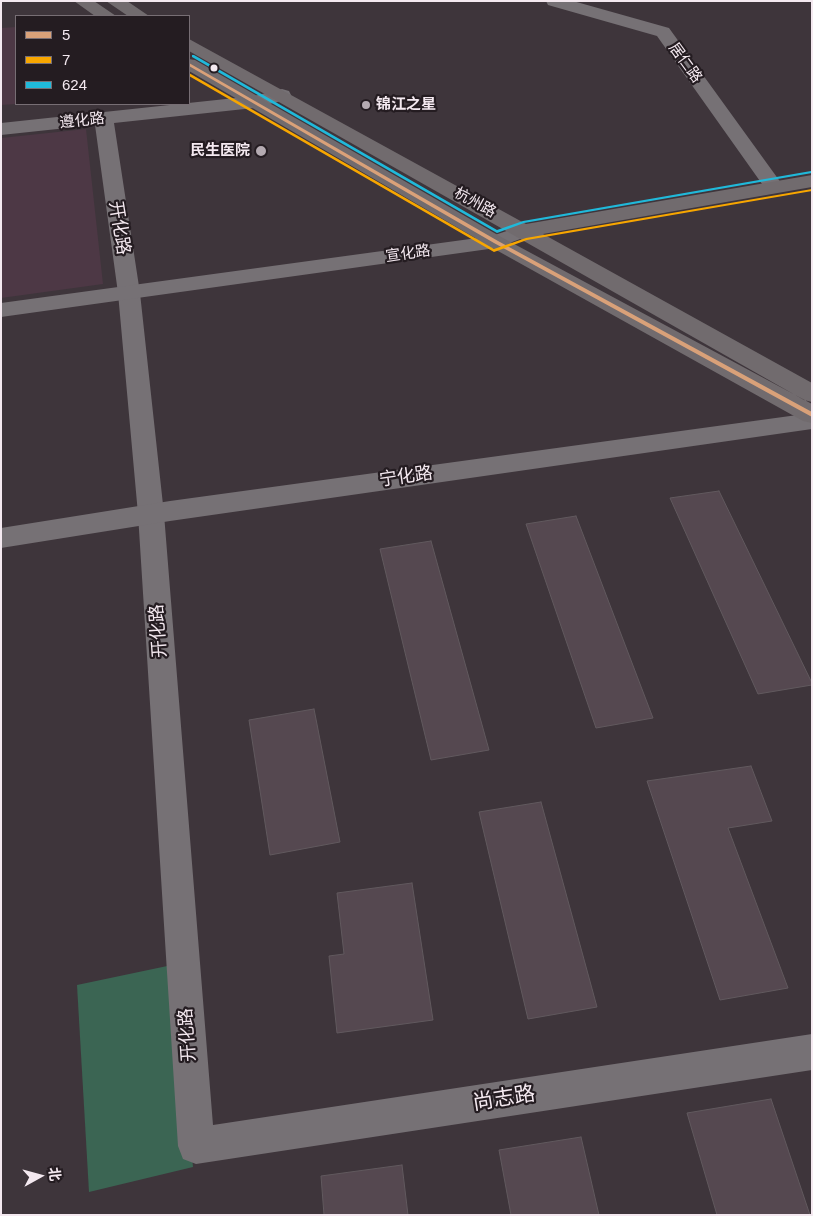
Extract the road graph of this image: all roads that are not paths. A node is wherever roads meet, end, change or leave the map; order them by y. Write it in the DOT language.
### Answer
graph roads {
  1 [pos="82,1"];
  2 [pos="114,1"];
  3 [pos="554,1"];
  4 [pos="105,15"];
  5 [pos="138,15"];
  6 [pos="190,45"];
  7 [pos="190,65"];
  8 [pos="282,95"];
  9 [pos="254,102"];
  10 [pos="104,118"];
  11 [pos="1,129"];
  12 [pos="812,181"];
  13 [pos="774,187"];
  14 [pos="524,231"];
  15 [pos="496,242"];
  16 [pos="129,292"];
  17 [pos="1,310"];
  18 [pos="812,394"];
  19 [pos="812,415"];
  20 [pos="812,421"];
  21 [pos="151,514"];
  22 [pos="1,538"];
  23 [pos="812,1052"];
  24 [pos="196,1146"];
  1 -- 4 [label="main road"];
  2 -- 5 [label="main road"];
  3 -- 13 [label="street, 居仁路"];
  6 -- 8 [label="main road, 杭州路"];
  7 -- 9 [label="main road, 杭州路"];
  8 -- 9 [label="street, 遵化路"];
  8 -- 14 [label="main road, 杭州路"];
  9 -- 10 [label="street, 遵化路"];
  9 -- 15 [label="main road, 杭州路"];
  10 -- 11 [label="street, 遵化路"];
  10 -- 16 [label="street, 开化路"];
  12 -- 13 [label="main road, 宣化路"];
  13 -- 14 [label="main road, 宣化路"];
  14 -- 15 [label="street, 宣化路"];
  14 -- 18 [label="main road, 杭州路"];
  15 -- 16 [label="street, 宣化路"];
  15 -- 19 [label="main road, 杭州路"];
  16 -- 17 [label="street, 宣化路"];
  16 -- 21 [label="street, 开化路"];
  20 -- 21 [label="street, 宁化路"];
  21 -- 22 [label="street, 宁化路"];
  21 -- 24 [label="street, 开化路"];
  23 -- 24 [label="street, 尚志路"];
}
